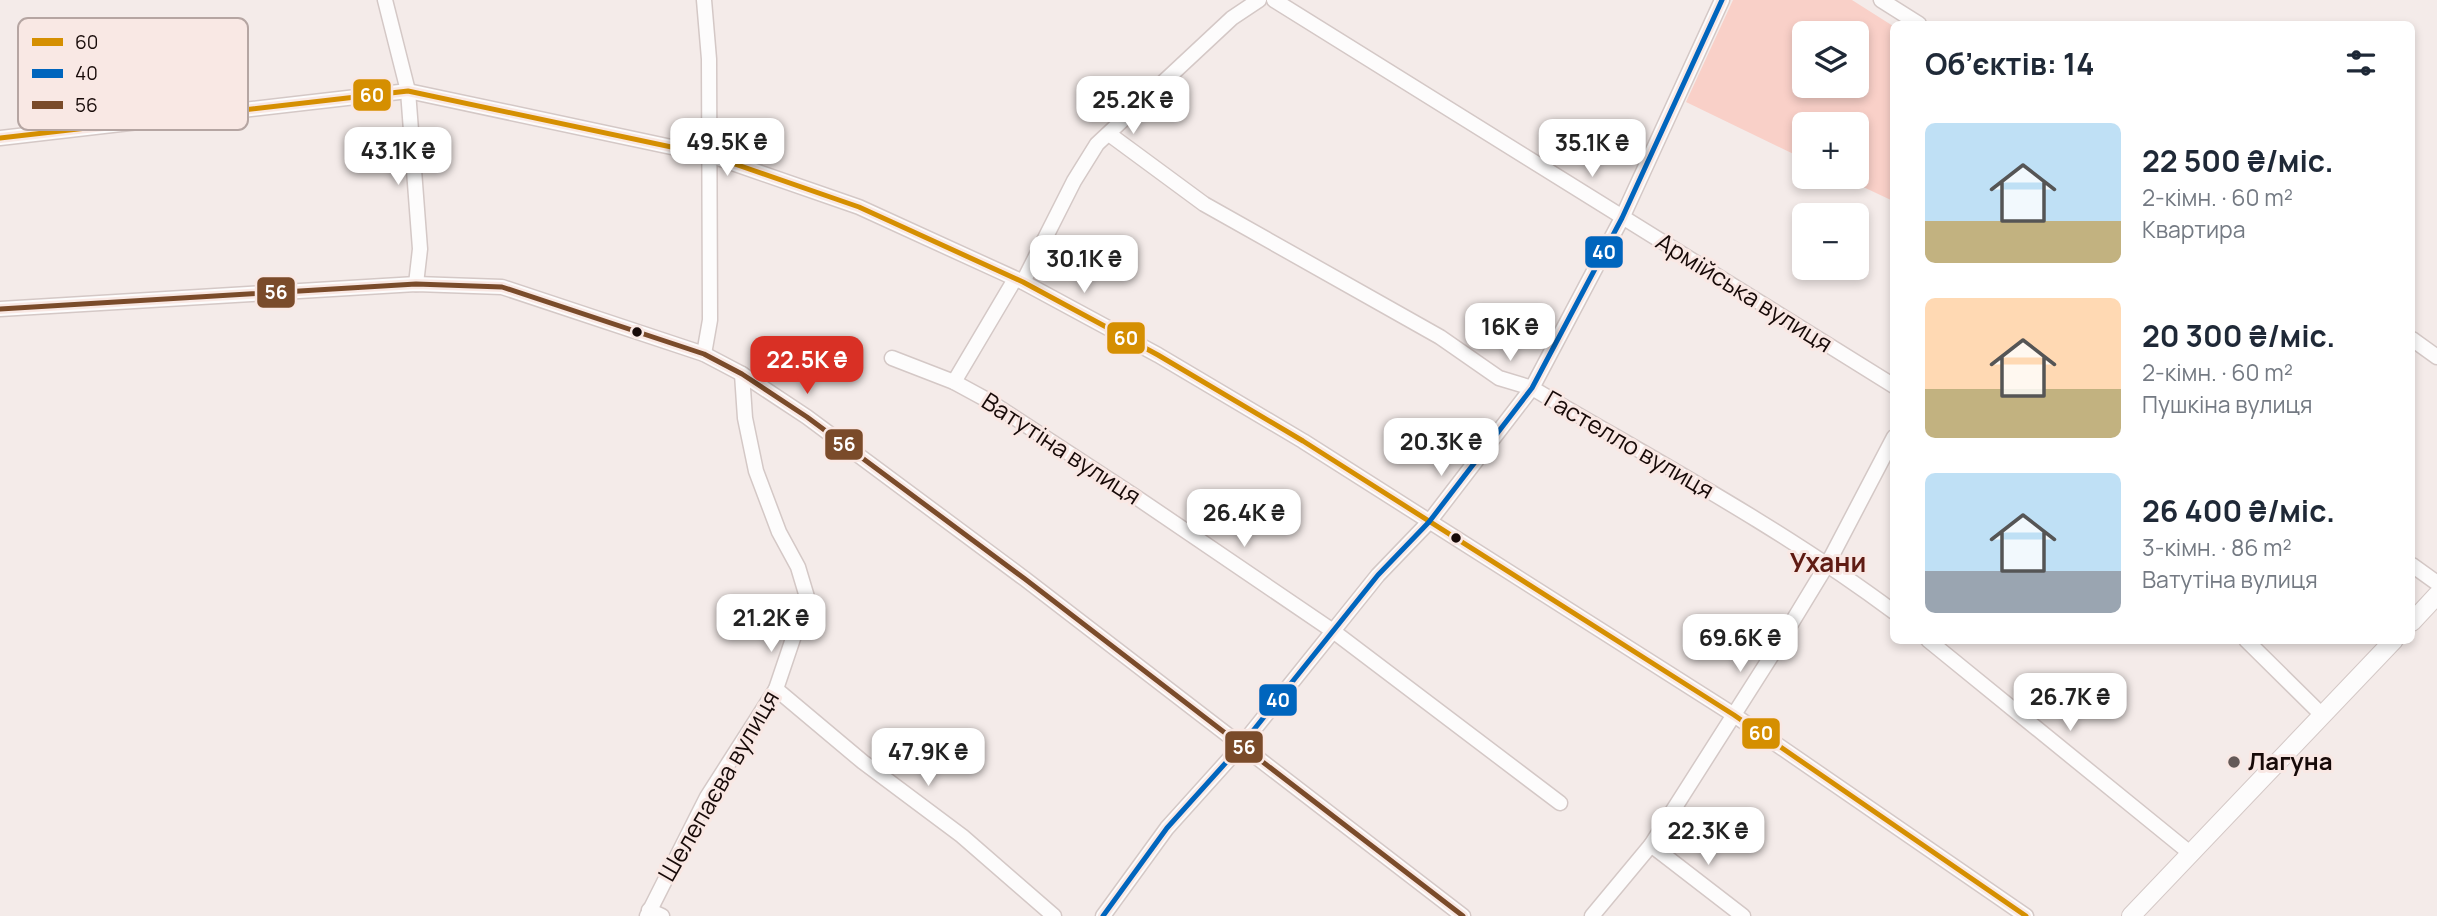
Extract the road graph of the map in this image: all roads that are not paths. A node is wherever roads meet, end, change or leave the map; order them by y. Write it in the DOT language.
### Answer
graph roads {
  1 [pos="385,0"];
  2 [pos="704,0"];
  3 [pos="1259,0"];
  4 [pos="1274,0"];
  5 [pos="1722,0"];
  6 [pos="1881,0"];
  7 [pos="1914,21"];
  8 [pos="408,91"];
  9 [pos="248,109"];
  10 [pos="69,130"];
  11 [pos="1109,135"];
  12 [pos="0,138"];
  13 [pos="709,155"];
  14 [pos="1622,218"];
  15 [pos="1019,280"];
  16 [pos="415,284"];
  17 [pos="0,309"];
  18 [pos="2415,342"];
  19 [pos="704,354"];
  20 [pos="2437,356"];
  21 [pos="892,358"];
  22 [pos="742,374"];
  23 [pos="954,382"];
  24 [pos="1890,384"];
  25 [pos="1532,388"];
  26 [pos="1890,445"];
  27 [pos="1429,522"];
  28 [pos="1828,563"];
  29 [pos="2415,567"];
  30 [pos="2437,583"];
  31 [pos="2437,595"];
  32 [pos="1890,609"];
  33 [pos="2415,619"];
  34 [pos="1333,631"];
  35 [pos="1933,644"];
  36 [pos="2250,644"];
  37 [pos="2390,644"];
  38 [pos="776,689"];
  39 [pos="1734,715"];
  40 [pos="2322,715"];
  41 [pos="1240,747"];
  42 [pos="1560,803"];
  43 [pos="1651,845"];
  44 [pos="2190,853"];
  45 [pos="653,914"];
  46 [pos="1054,916"];
  47 [pos="1103,916"];
  48 [pos="1462,916"];
  49 [pos="1592,916"];
  50 [pos="1743,916"];
  51 [pos="2026,916"];
  52 [pos="2131,916"];
  1 -- 8 [label="street"];
  2 -- 13 [label="street"];
  3 -- 11 [label="street"];
  4 -- 14 [label="street, Армійська вулиця"];
  5 -- 14 [label="street"];
  6 -- 7 [label="street"];
  8 -- 9 [label="street"];
  8 -- 13 [label="street"];
  8 -- 16 [label="street"];
  10 -- 12 [label="street"];
  11 -- 15 [label="street"];
  11 -- 25 [label="street, Гастелло вулиця"];
  13 -- 15 [label="street"];
  13 -- 19 [label="street"];
  14 -- 24 [label="street, Армійська вулиця"];
  14 -- 25 [label="street"];
  15 -- 23 [label="street"];
  15 -- 27 [label="street"];
  16 -- 17 [label="street"];
  16 -- 19 [label="street"];
  18 -- 20 [label="street"];
  19 -- 22 [label="street"];
  21 -- 23 [label="street, Ватутіна вулиця"];
  22 -- 38 [label="street, Шелепаєва вулиця"];
  22 -- 41 [label="street"];
  23 -- 34 [label="street, Ватутіна вулиця"];
  25 -- 27 [label="street"];
  25 -- 28 [label="street, Гастелло вулиця"];
  26 -- 28 [label="street"];
  27 -- 34 [label="street"];
  27 -- 39 [label="street"];
  28 -- 32 [label="street, Гастелло вулиця"];
  28 -- 39 [label="street"];
  29 -- 30 [label="street"];
  31 -- 33 [label="main road"];
  34 -- 41 [label="street"];
  34 -- 42 [label="street, Ватутіна вулиця"];
  35 -- 44 [label="street"];
  36 -- 40 [label="street"];
  37 -- 40 [label="main road"];
  38 -- 45 [label="street, Шелепаєва вулиця"];
  38 -- 46 [label="street"];
  39 -- 43 [label="street"];
  39 -- 51 [label="street"];
  40 -- 44 [label="main road"];
  41 -- 47 [label="street"];
  41 -- 48 [label="street"];
  43 -- 49 [label="street"];
  43 -- 50 [label="street"];
  44 -- 52 [label="main road"];
}
